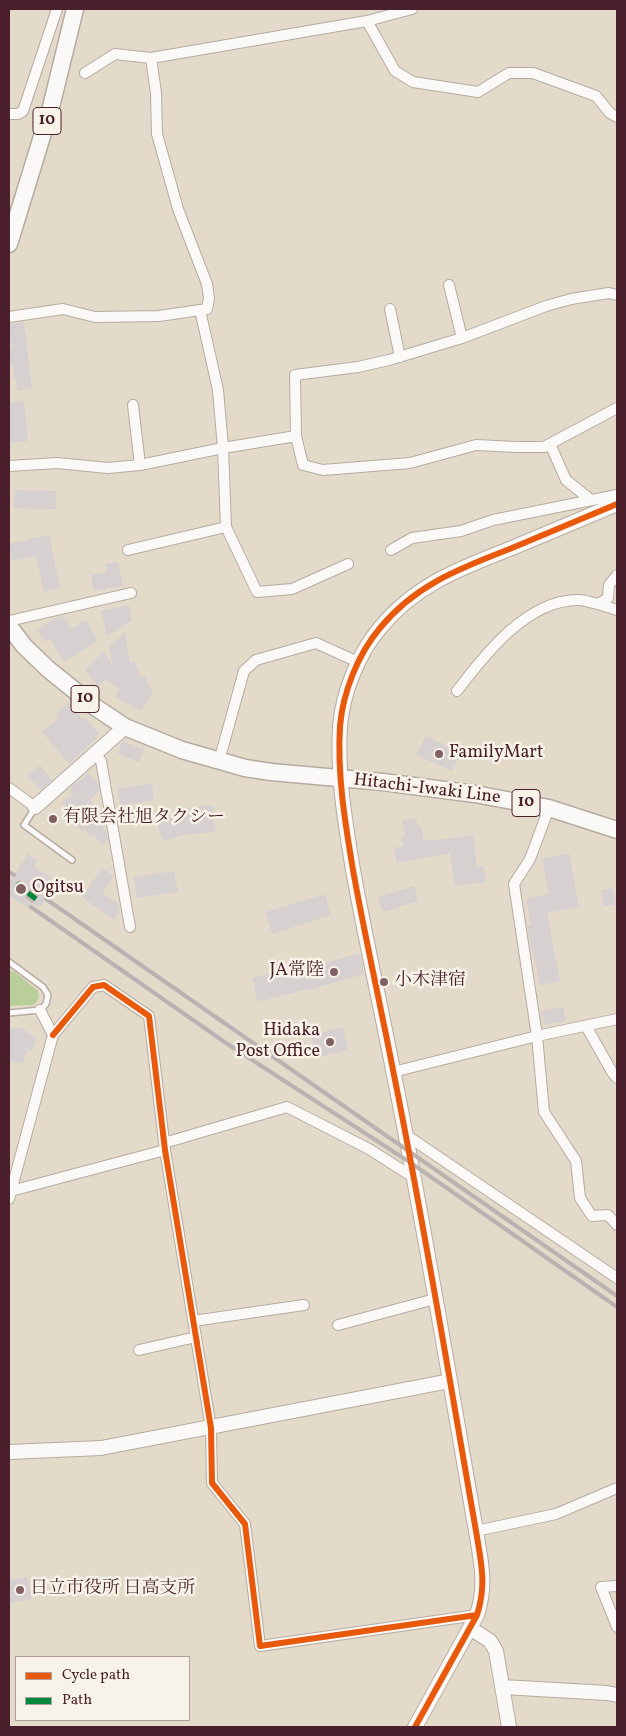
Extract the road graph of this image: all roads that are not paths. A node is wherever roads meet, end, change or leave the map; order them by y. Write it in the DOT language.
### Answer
graph roads {
  1 [pos="57,9"];
  2 [pos="75,9"];
  3 [pos="412,9"];
  4 [pos="367,22"];
  5 [pos="151,58"];
  6 [pos="85,73"];
  7 [pos="9,114"];
  8 [pos="617,117"];
  9 [pos="9,244"];
  10 [pos="449,285"];
  11 [pos="617,295"];
  12 [pos="390,309"];
  13 [pos="200,310"];
  14 [pos="9,317"];
  15 [pos="462,338"];
  16 [pos="400,357"];
  17 [pos="132,405"];
  18 [pos="617,408"];
  19 [pos="296,436"];
  20 [pos="550,444"];
  21 [pos="223,448"];
  22 [pos="140,465"];
  23 [pos="9,466"];
  24 [pos="617,495"];
  25 [pos="591,500"];
  26 [pos="617,504"];
  27 [pos="226,526"];
  28 [pos="128,550"];
  29 [pos="391,550"];
  30 [pos="348,564"];
  31 [pos="617,575"];
  32 [pos="131,593"];
  33 [pos="598,604"];
  34 [pos="617,610"];
  35 [pos="9,621"];
  36 [pos="9,626"];
  37 [pos="358,662"];
  38 [pos="457,691"];
  39 [pos="125,727"];
  40 [pos="95,754"];
  41 [pos="219,761"];
  42 [pos="340,779"];
  43 [pos="9,788"];
  44 [pos="35,807"];
  45 [pos="549,808"];
  46 [pos="617,830"];
  47 [pos="72,860"];
  48 [pos="130,927"];
  49 [pos="9,962"];
  50 [pos="40,1010"];
  51 [pos="9,1013"];
  52 [pos="617,1019"];
  53 [pos="586,1026"];
  54 [pos="53,1035"];
  55 [pos="537,1036"];
  56 [pos="393,1072"];
  57 [pos="617,1078"];
  58 [pos="406,1135"];
  59 [pos="165,1146"];
  60 [pos="413,1177"];
  61 [pos="9,1193"];
  62 [pos="617,1225"];
  63 [pos="617,1278"];
  64 [pos="435,1299"];
  65 [pos="304,1305"];
  66 [pos="193,1321"];
  67 [pos="338,1325"];
  68 [pos="196,1337"];
  69 [pos="139,1350"];
  70 [pos="450,1381"];
  71 [pos="211,1428"];
  72 [pos="9,1452"];
  73 [pos="617,1488"];
  74 [pos="476,1531"];
  75 [pos="617,1586"];
  76 [pos="477,1615"];
  77 [pos="617,1627"];
  78 [pos="470,1628"];
  79 [pos="503,1687"];
  80 [pos="617,1695"];
  81 [pos="415,1727"];
  82 [pos="509,1727"];
  1 -- 7 [label="street"];
  2 -- 9 [label="main road, 10"];
  3 -- 4 [label="street"];
  4 -- 5 [label="street"];
  4 -- 8 [label="street"];
  5 -- 6 [label="street"];
  5 -- 13 [label="street"];
  10 -- 15 [label="street"];
  11 -- 15 [label="street"];
  12 -- 16 [label="street"];
  13 -- 14 [label="street"];
  13 -- 21 [label="street"];
  15 -- 16 [label="street"];
  16 -- 19 [label="street"];
  17 -- 22 [label="street"];
  18 -- 20 [label="street"];
  19 -- 20 [label="street"];
  19 -- 21 [label="street"];
  20 -- 25 [label="street"];
  21 -- 22 [label="street"];
  21 -- 27 [label="street"];
  22 -- 23 [label="street"];
  24 -- 25 [label="street"];
  25 -- 29 [label="street"];
  26 -- 37 [label="street"];
  27 -- 28 [label="street"];
  27 -- 30 [label="street"];
  31 -- 33 [label="street"];
  32 -- 35 [label="street"];
  33 -- 34 [label="street"];
  33 -- 38 [label="street"];
  36 -- 39 [label="main road, Hitachi-Iwaki Line / 10"];
  37 -- 41 [label="street"];
  37 -- 42 [label="street"];
  39 -- 40 [label="street"];
  39 -- 41 [label="main road, Hitachi-Iwaki Line / 10"];
  40 -- 44 [label="street"];
  40 -- 48 [label="street"];
  41 -- 42 [label="main road, Hitachi-Iwaki Line / 10"];
  42 -- 45 [label="main road, Hitachi-Iwaki Line / 10"];
  42 -- 56 [label="street"];
  43 -- 44 [label="street"];
  44 -- 47 [label="lane"];
  45 -- 46 [label="main road, Hitachi-Iwaki Line / 10"];
  45 -- 55 [label="street"];
  49 -- 50 [label="lane"];
  50 -- 51 [label="lane"];
  50 -- 54 [label="street"];
  52 -- 53 [label="street"];
  53 -- 55 [label="street"];
  53 -- 57 [label="street"];
  54 -- 59 [label="street"];
  54 -- 61 [label="street"];
  55 -- 56 [label="street"];
  55 -- 62 [label="street"];
  56 -- 58 [label="street"];
  58 -- 60 [label="street"];
  58 -- 63 [label="street"];
  59 -- 60 [label="street"];
  59 -- 61 [label="street"];
  59 -- 66 [label="street"];
  60 -- 64 [label="street"];
  64 -- 67 [label="street"];
  64 -- 70 [label="street"];
  65 -- 66 [label="street"];
  66 -- 68 [label="street"];
  68 -- 69 [label="street"];
  68 -- 71 [label="street"];
  70 -- 71 [label="street"];
  70 -- 74 [label="street"];
  71 -- 72 [label="street"];
  71 -- 76 [label="street"];
  73 -- 74 [label="street"];
  74 -- 76 [label="street"];
  75 -- 77 [label="street"];
  76 -- 78 [label="street"];
  78 -- 79 [label="street"];
  78 -- 81 [label="street"];
  79 -- 80 [label="street"];
  79 -- 82 [label="street"];
}
